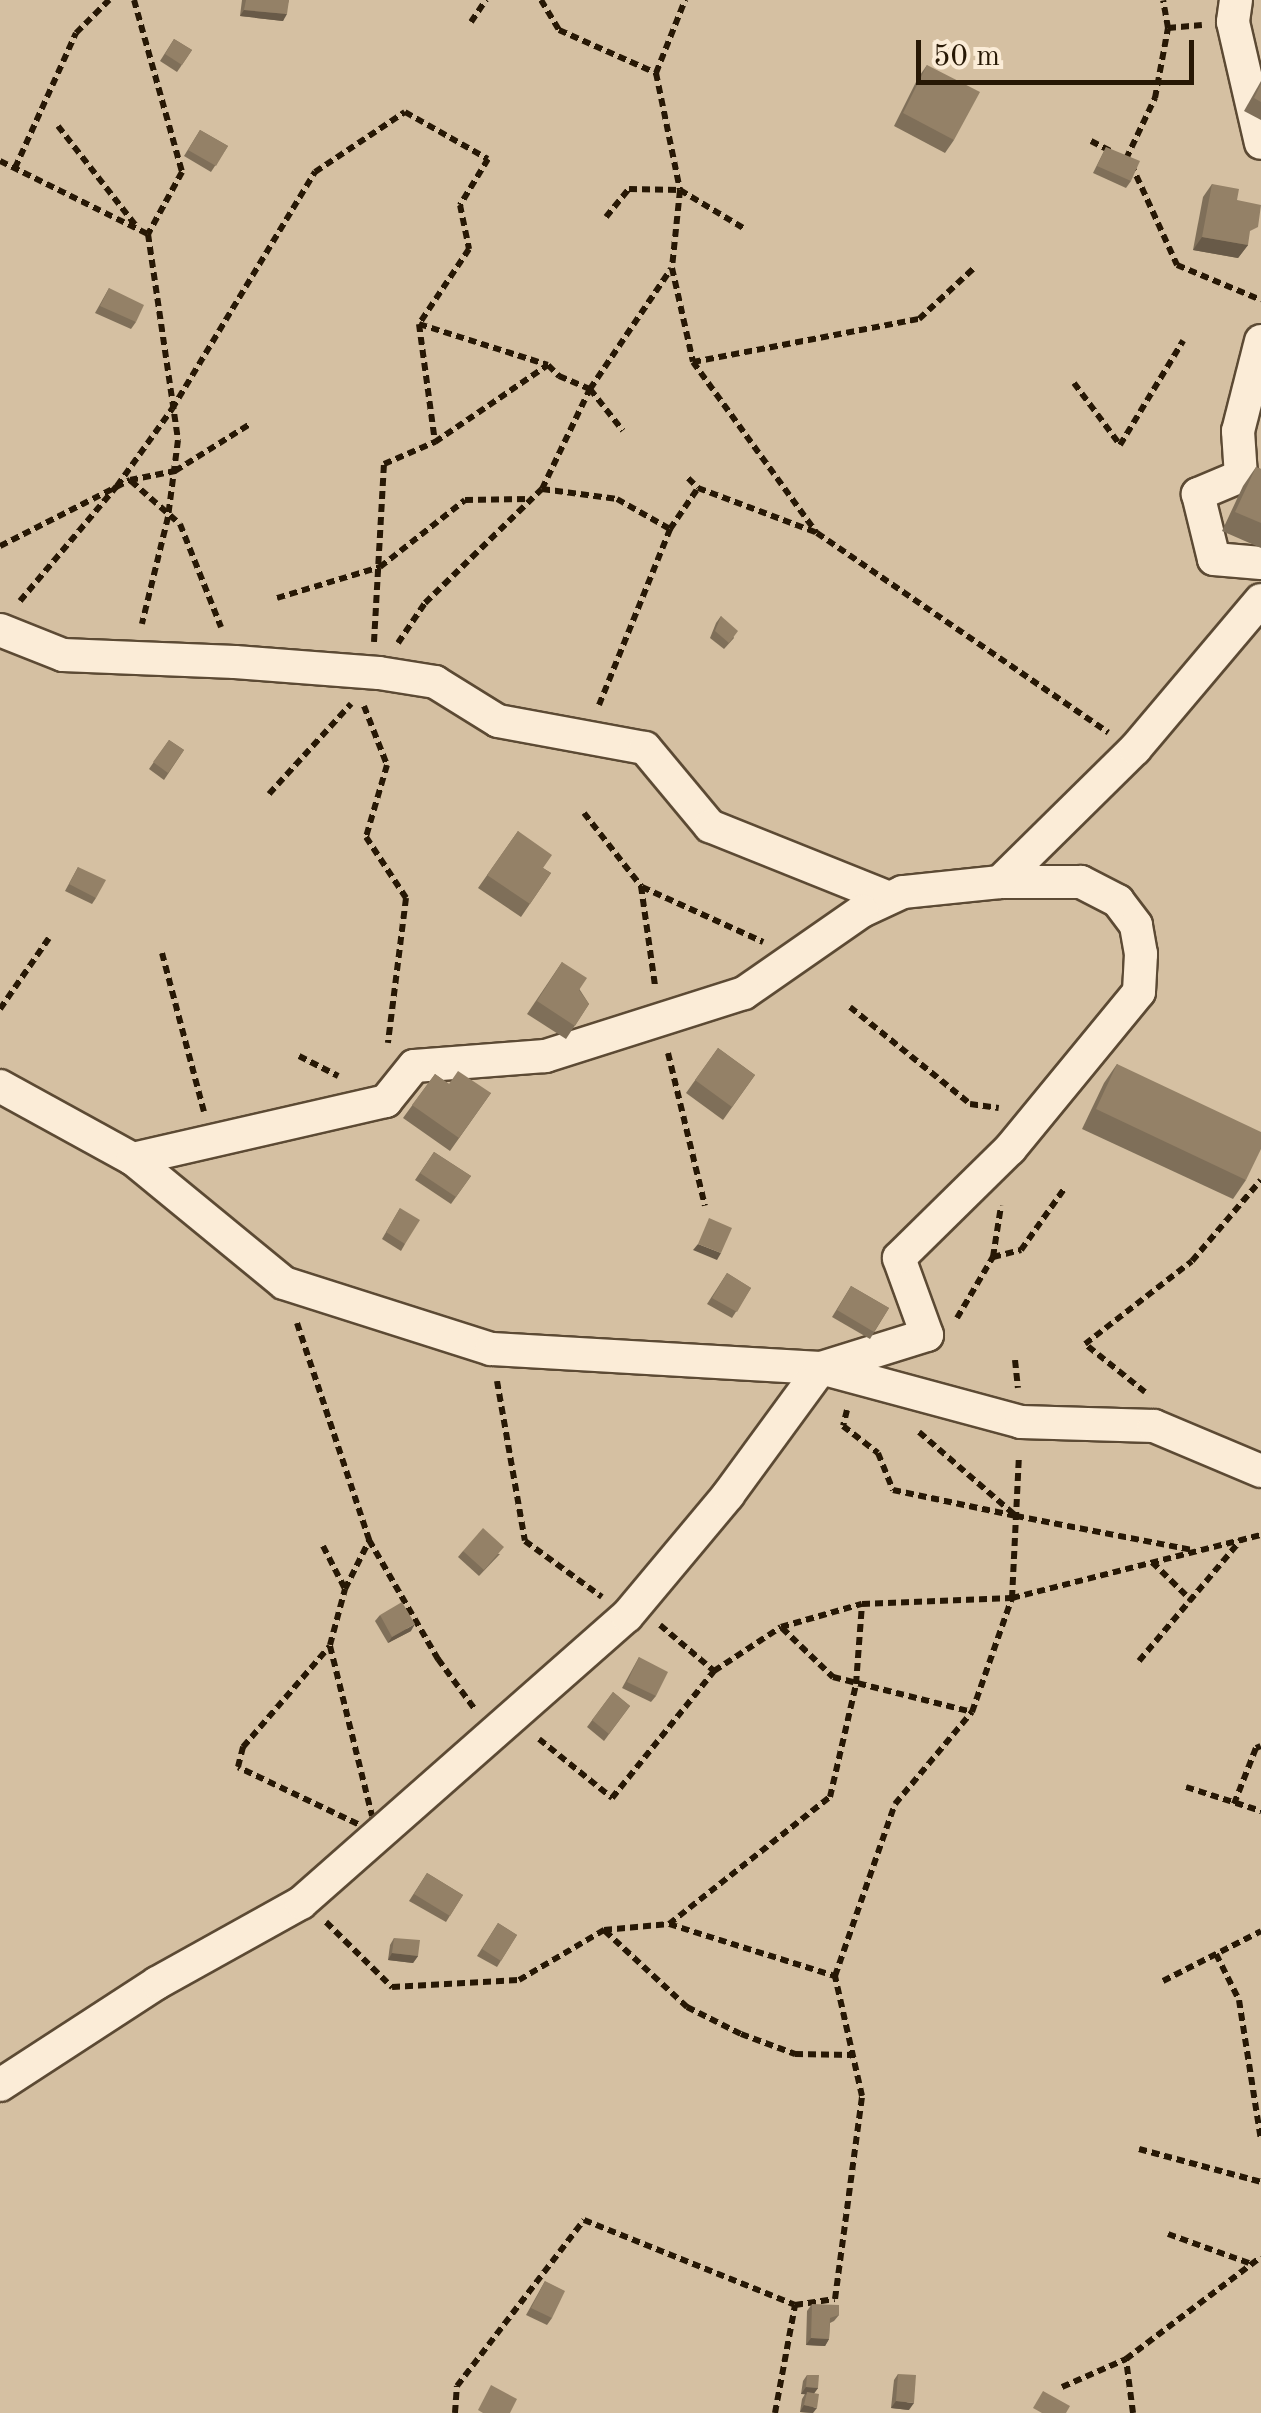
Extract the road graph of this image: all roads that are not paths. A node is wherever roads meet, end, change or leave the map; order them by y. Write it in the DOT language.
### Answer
graph roads {
  1 [pos="1236,0"];
  2 [pos="1261,143"];
  3 [pos="1261,341"];
  4 [pos="1261,563"];
  5 [pos="1261,600"];
  6 [pos="6,621"];
  7 [pos="1000,882"];
  8 [pos="888,897"];
  9 [pos="0,1086"];
  10 [pos="133,1159"];
  11 [pos="821,1368"];
  12 [pos="1261,1471"];
  13 [pos="0,2085"];
  1 -- 2 [label="street"];
  3 -- 4 [label="street"];
  5 -- 7 [label="street"];
  6 -- 8 [label="street"];
  7 -- 8 [label="street"];
  7 -- 11 [label="street"];
  8 -- 10 [label="street"];
  9 -- 10 [label="street"];
  10 -- 11 [label="street"];
  11 -- 12 [label="street"];
  11 -- 13 [label="street"];
}
